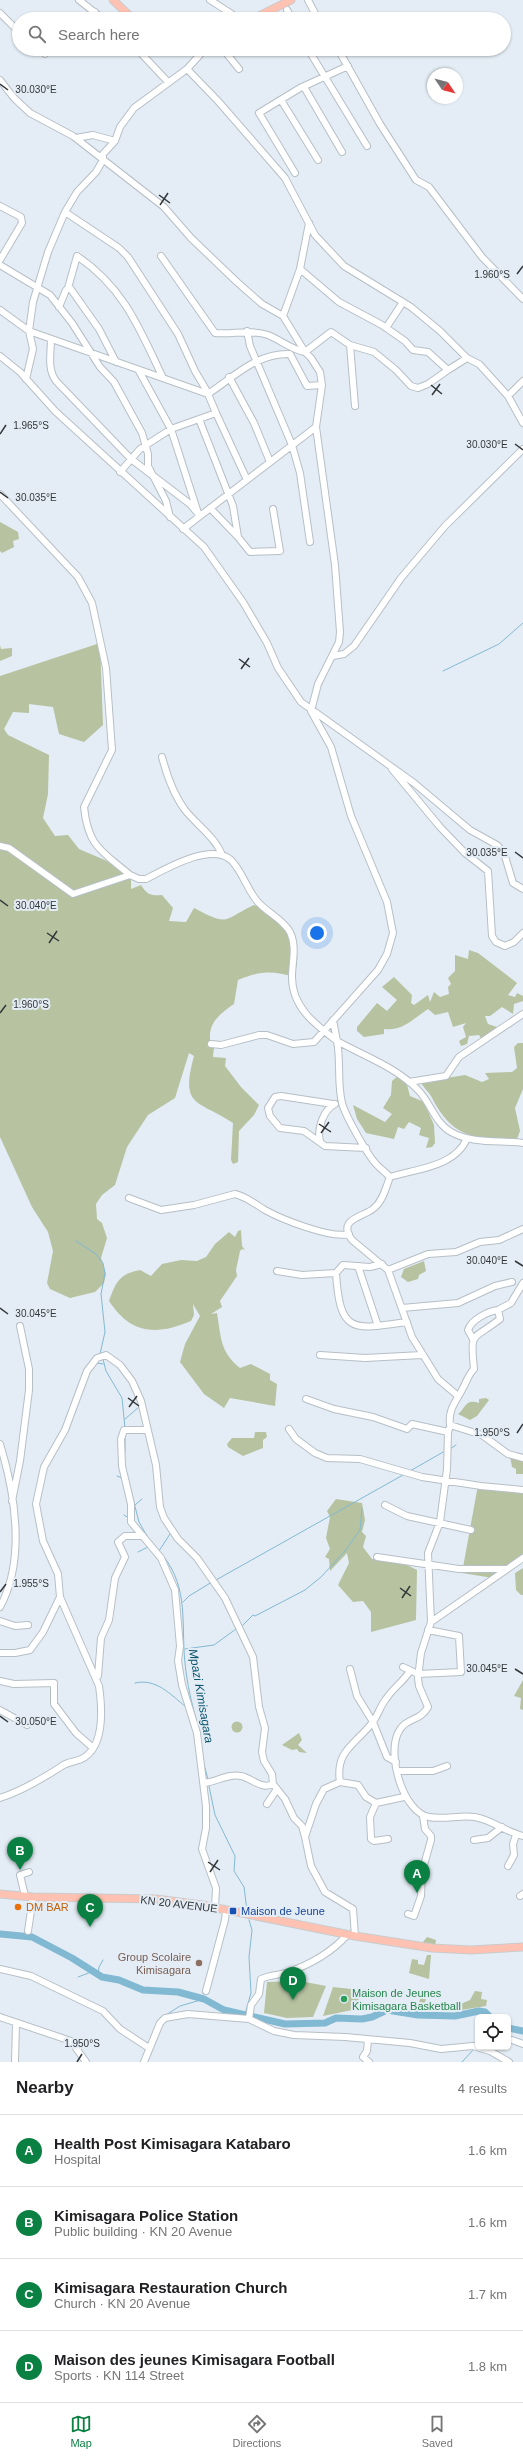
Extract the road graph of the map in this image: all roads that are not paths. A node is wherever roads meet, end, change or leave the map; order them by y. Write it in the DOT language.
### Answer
graph roads {
  1 [pos="79,0"];
  2 [pos="113,0"];
  3 [pos="210,0"];
  4 [pos="289,0"];
  5 [pos="308,0"];
  6 [pos="95,12"];
  7 [pos="126,12"];
  8 [pos="229,12"];
  9 [pos="266,12"];
  10 [pos="314,12"];
  11 [pos="0,13"];
  12 [pos="12,25"];
  13 [pos="143,56"];
  14 [pos="199,56"];
  15 [pos="229,56"];
  16 [pos="312,56"];
  17 [pos="342,56"];
  18 [pos="348,66"];
  19 [pos="187,69"];
  20 [pos="239,69"];
  21 [pos="325,76"];
  22 [pos="0,80"];
  23 [pos="168,82"];
  24 [pos="304,87"];
  25 [pos="281,100"];
  26 [pos="76,138"];
  27 [pos="114,141"];
  28 [pos="367,146"];
  29 [pos="342,152"];
  30 [pos="103,160"];
  31 [pos="318,160"];
  32 [pos="295,173"];
  33 [pos="0,206"];
  34 [pos="65,212"];
  35 [pos="309,223"];
  36 [pos="161,256"];
  37 [pos="0,260"];
  38 [pos="0,266"];
  39 [pos="300,270"];
  40 [pos="39,287"];
  41 [pos="68,288"];
  42 [pos="523,299"];
  43 [pos="403,302"];
  44 [pos="59,307"];
  45 [pos="0,310"];
  46 [pos="283,316"];
  47 [pos="386,328"];
  48 [pos="29,330"];
  49 [pos="247,331"];
  50 [pos="51,339"];
  51 [pos="350,345"];
  52 [pos="91,352"];
  53 [pos="305,352"];
  54 [pos="0,356"];
  55 [pos="467,358"];
  56 [pos="258,361"];
  57 [pos="116,362"];
  58 [pos="448,370"];
  59 [pos="140,371"];
  60 [pos="162,376"];
  61 [pos="229,377"];
  62 [pos="26,379"];
  63 [pos="523,381"];
  64 [pos="322,384"];
  65 [pos="208,394"];
  66 [pos="508,396"];
  67 [pos="355,406"];
  68 [pos="216,413"];
  69 [pos="199,419"];
  70 [pos="523,423"];
  71 [pos="316,427"];
  72 [pos="171,429"];
  73 [pos="292,445"];
  74 [pos="146,446"];
  75 [pos="523,449"];
  76 [pos="132,459"];
  77 [pos="270,462"];
  78 [pos="120,472"];
  79 [pos="152,476"];
  80 [pos="247,480"];
  81 [pos="0,494"];
  82 [pos="228,494"];
  83 [pos="210,508"];
  84 [pos="273,509"];
  85 [pos="200,516"];
  86 [pos="170,518"];
  87 [pos="183,529"];
  88 [pos="238,537"];
  89 [pos="310,542"];
  90 [pos="333,656"];
  91 [pos="311,710"];
  92 [pos="162,757"];
  93 [pos="391,766"];
  94 [pos="0,846"];
  95 [pos="222,855"];
  96 [pos="130,875"];
  97 [pos="523,889"];
  98 [pos="523,933"];
  99 [pos="523,1014"];
  100 [pos="333,1020"];
  101 [pos="324,1031"];
  102 [pos="337,1041"];
  103 [pos="211,1044"];
  104 [pos="409,1082"];
  105 [pos="342,1102"];
  106 [pos="333,1104"];
  107 [pos="467,1138"];
  108 [pos="320,1141"];
  109 [pos="523,1143"];
  110 [pos="366,1148"];
  111 [pos="390,1177"];
  112 [pos="129,1198"];
  113 [pos="523,1229"];
  114 [pos="349,1234"];
  115 [pos="382,1264"];
  116 [pos="358,1266"];
  117 [pos="388,1270"];
  118 [pos="277,1271"];
  119 [pos="336,1273"];
  120 [pos="512,1282"];
  121 [pos="523,1283"];
  122 [pos="402,1308"];
  123 [pos="498,1310"];
  124 [pos="407,1322"];
  125 [pos="20,1326"];
  126 [pos="378,1326"];
  127 [pos="473,1339"];
  128 [pos="320,1355"];
  129 [pos="422,1355"];
  130 [pos="458,1396"];
  131 [pos="306,1399"];
  132 [pos="450,1425"];
  133 [pos="289,1429"];
  134 [pos="147,1430"];
  135 [pos="448,1432"];
  136 [pos="0,1444"];
  137 [pos="523,1458"];
  138 [pos="445,1479"];
  139 [pos="523,1490"];
  140 [pos="12,1501"];
  141 [pos="385,1505"];
  142 [pos="440,1522"];
  143 [pos="472,1530"];
  144 [pos="143,1536"];
  145 [pos="377,1557"];
  146 [pos="523,1558"];
  147 [pos="428,1566"];
  148 [pos="506,1569"];
  149 [pos="60,1597"];
  150 [pos="0,1607"];
  151 [pos="0,1621"];
  152 [pos="431,1622"];
  153 [pos="28,1625"];
  154 [pos="428,1630"];
  155 [pos="0,1653"];
  156 [pos="403,1667"];
  157 [pos="350,1669"];
  158 [pos="410,1671"];
  159 [pos="418,1674"];
  160 [pos="96,1677"];
  161 [pos="0,1681"];
  162 [pos="0,1710"];
  163 [pos="373,1722"];
  164 [pos="27,1725"];
  165 [pos="93,1748"];
  166 [pos="396,1762"];
  167 [pos="447,1766"];
  168 [pos="397,1771"];
  169 [pos="340,1782"];
  170 [pos="204,1783"];
  171 [pos="275,1787"];
  172 [pos="0,1798"];
  173 [pos="404,1798"];
  174 [pos="376,1803"];
  175 [pos="267,1804"];
  176 [pos="423,1816"];
  177 [pos="502,1827"];
  178 [pos="516,1834"];
  179 [pos="523,1836"];
  180 [pos="305,1837"];
  181 [pos="388,1839"];
  182 [pos="474,1840"];
  183 [pos="508,1866"];
  184 [pos="29,1872"];
  185 [pos="0,1894"];
  186 [pos="25,1896"];
  187 [pos="33,1898"];
  188 [pos="215,1908"];
  189 [pos="226,1910"];
  190 [pos="408,1914"];
  191 [pos="28,1931"];
  192 [pos="347,1935"];
  193 [pos="355,1936"];
  194 [pos="523,1947"];
  195 [pos="0,1969"];
  196 [pos="206,1990"];
  197 [pos="249,2016"];
  198 [pos="0,2017"];
  199 [pos="16,2023"];
  200 [pos="368,2040"];
  201 [pos="512,2040"];
  202 [pos="523,2044"];
  203 [pos="149,2048"];
  204 [pos="15,2062"];
  205 [pos="86,2062"];
  206 [pos="144,2062"];
  207 [pos="369,2062"];
  208 [pos="509,2062"];
  1 -- 6 [label="street"];
  2 -- 7 [label="main road"];
  3 -- 8 [label="street"];
  4 -- 9 [label="main road"];
  5 -- 10 [label="street"];
  11 -- 12 [label="street"];
  13 -- 23 [label="street"];
  14 -- 19 [label="street"];
  15 -- 20 [label="street"];
  16 -- 21 [label="street"];
  17 -- 18 [label="street"];
  18 -- 21 [label="street"];
  18 -- 42 [label="street"];
  19 -- 23 [label="street"];
  19 -- 35 [label="street"];
  21 -- 24 [label="street"];
  21 -- 28 [label="street"];
  22 -- 26 [label="street"];
  23 -- 27 [label="street"];
  24 -- 25 [label="street"];
  24 -- 29 [label="street"];
  25 -- 31 [label="street"];
  25 -- 32 [label="street"];
  26 -- 27 [label="street"];
  26 -- 30 [label="street"];
  27 -- 30 [label="street"];
  30 -- 34 [label="street"];
  30 -- 46 [label="street"];
  33 -- 37 [label="street"];
  34 -- 40 [label="street"];
  34 -- 65 [label="street"];
  35 -- 39 [label="street"];
  35 -- 43 [label="street"];
  36 -- 49 [label="street"];
  38 -- 40 [label="street"];
  39 -- 46 [label="street"];
  39 -- 47 [label="street"];
  40 -- 44 [label="street"];
  40 -- 48 [label="street"];
  41 -- 44 [label="street"];
  41 -- 57 [label="street"];
  41 -- 60 [label="street"];
  43 -- 47 [label="street"];
  43 -- 55 [label="street"];
  44 -- 52 [label="street"];
  45 -- 48 [label="street"];
  46 -- 53 [label="street"];
  47 -- 58 [label="street"];
  48 -- 50 [label="street"];
  48 -- 62 [label="street"];
  49 -- 53 [label="street"];
  49 -- 56 [label="street"];
  50 -- 52 [label="street"];
  50 -- 76 [label="street"];
  51 -- 53 [label="street"];
  51 -- 58 [label="street"];
  51 -- 67 [label="street"];
  52 -- 57 [label="street"];
  52 -- 74 [label="street"];
  53 -- 64 [label="street"];
  54 -- 62 [label="street"];
  55 -- 58 [label="street"];
  55 -- 66 [label="street"];
  56 -- 61 [label="street"];
  56 -- 64 [label="street"];
  56 -- 73 [label="street"];
  57 -- 59 [label="street"];
  59 -- 60 [label="street"];
  59 -- 72 [label="street"];
  60 -- 65 [label="street"];
  61 -- 65 [label="street"];
  61 -- 77 [label="street"];
  62 -- 78 [label="street"];
  63 -- 66 [label="street"];
  64 -- 71 [label="street"];
  65 -- 68 [label="street"];
  66 -- 70 [label="street"];
  68 -- 69 [label="street"];
  68 -- 80 [label="street"];
  69 -- 72 [label="street"];
  69 -- 82 [label="street"];
  71 -- 73 [label="street"];
  71 -- 90 [label="street"];
  72 -- 74 [label="street"];
  72 -- 85 [label="street"];
  73 -- 77 [label="street"];
  73 -- 89 [label="street"];
  74 -- 76 [label="street"];
  74 -- 79 [label="street"];
  75 -- 90 [label="street"];
  76 -- 78 [label="street"];
  76 -- 79 [label="street"];
  77 -- 80 [label="street"];
  78 -- 86 [label="street"];
  79 -- 85 [label="street"];
  79 -- 86 [label="street"];
  80 -- 82 [label="street"];
  81 -- 96 [label="street"];
  82 -- 83 [label="street"];
  82 -- 88 [label="street"];
  83 -- 85 [label="street"];
  83 -- 88 [label="street"];
  84 -- 88 [label="street"];
  85 -- 87 [label="street"];
  86 -- 87 [label="street"];
  87 -- 91 [label="street"];
  90 -- 91 [label="street"];
  91 -- 93 [label="street"];
  91 -- 100 [label="street"];
  92 -- 95 [label="street"];
  93 -- 97 [label="street"];
  93 -- 98 [label="street"];
  94 -- 96 [label="street"];
  95 -- 96 [label="street"];
  95 -- 101 [label="street"];
  99 -- 104 [label="street"];
  100 -- 101 [label="street"];
  100 -- 102 [label="street"];
  101 -- 102 [label="street"];
  101 -- 103 [label="street"];
  102 -- 104 [label="street"];
  102 -- 105 [label="street"];
  104 -- 107 [label="street"];
  105 -- 106 [label="street"];
  105 -- 110 [label="street"];
  106 -- 108 [label="street"];
  106 -- 108 [label="street"];
  107 -- 109 [label="street"];
  107 -- 111 [label="street"];
  108 -- 110 [label="street"];
  110 -- 111 [label="street"];
  111 -- 114 [label="street"];
  112 -- 114 [label="street"];
  113 -- 117 [label="street"];
  114 -- 115 [label="street"];
  115 -- 116 [label="street"];
  115 -- 117 [label="street"];
  116 -- 119 [label="street"];
  116 -- 126 [label="street"];
  117 -- 122 [label="street"];
  118 -- 119 [label="street"];
  119 -- 126 [label="street"];
  120 -- 122 [label="street"];
  121 -- 123 [label="street"];
  122 -- 124 [label="street"];
  123 -- 127 [label="street"];
  123 -- 127 [label="street"];
  124 -- 126 [label="street"];
  124 -- 129 [label="street"];
  125 -- 140 [label="street"];
  127 -- 130 [label="street"];
  128 -- 129 [label="street"];
  129 -- 130 [label="street"];
  130 -- 132 [label="street"];
  131 -- 135 [label="street"];
  132 -- 135 [label="street"];
  132 -- 137 [label="street"];
  133 -- 138 [label="street"];
  134 -- 144 [label="street"];
  134 -- 149 [label="street"];
  134 -- 171 [label="street"];
  135 -- 138 [label="street"];
  136 -- 140 [label="street"];
  138 -- 139 [label="street"];
  138 -- 142 [label="street"];
  140 -- 150 [label="street"];
  141 -- 142 [label="street"];
  142 -- 143 [label="street"];
  142 -- 147 [label="street"];
  144 -- 160 [label="street"];
  144 -- 170 [label="street"];
  145 -- 147 [label="street"];
  146 -- 148 [label="street"];
  147 -- 148 [label="street"];
  147 -- 152 [label="street"];
  148 -- 152 [label="street"];
  149 -- 155 [label="street"];
  149 -- 160 [label="street"];
  151 -- 153 [label="street"];
  152 -- 154 [label="street"];
  154 -- 159 [label="street"];
  154 -- 159 [label="street"];
  156 -- 158 [label="street"];
  157 -- 163 [label="street"];
  158 -- 159 [label="street"];
  158 -- 163 [label="street"];
  159 -- 166 [label="street"];
  160 -- 165 [label="street"];
  161 -- 165 [label="street"];
  162 -- 164 [label="street"];
  163 -- 166 [label="street"];
  163 -- 169 [label="street"];
  165 -- 172 [label="street"];
  166 -- 168 [label="street"];
  167 -- 168 [label="street"];
  168 -- 173 [label="street"];
  169 -- 174 [label="street"];
  169 -- 180 [label="street"];
  170 -- 171 [label="street"];
  170 -- 188 [label="street"];
  171 -- 175 [label="street"];
  171 -- 180 [label="street"];
  173 -- 174 [label="street"];
  173 -- 176 [label="street"];
  174 -- 181 [label="street"];
  176 -- 177 [label="street"];
  176 -- 190 [label="street"];
  177 -- 178 [label="street"];
  177 -- 182 [label="street"];
  178 -- 179 [label="street"];
  178 -- 183 [label="street"];
  180 -- 193 [label="street"];
  184 -- 186 [label="street"];
  185 -- 186 [label="main road, KN 20 AVENUE"];
  186 -- 187 [label="main road, KN 20 AVENUE"];
  187 -- 188 [label="main road, KN 20 AVENUE"];
  187 -- 191 [label="street"];
  188 -- 189 [label="main road, KN 20 AVENUE"];
  189 -- 192 [label="main road, KN 20 AVENUE"];
  189 -- 196 [label="street"];
  192 -- 193 [label="main road, KN 20 AVENUE"];
  192 -- 197 [label="street"];
  193 -- 194 [label="main road, KN 20 AVENUE"];
  195 -- 203 [label="street"];
  197 -- 200 [label="street"];
  197 -- 203 [label="street"];
  198 -- 199 [label="street"];
  199 -- 204 [label="street"];
  199 -- 205 [label="street"];
  200 -- 207 [label="street"];
  200 -- 208 [label="street"];
  201 -- 202 [label="street"];
  203 -- 206 [label="street"];
}
